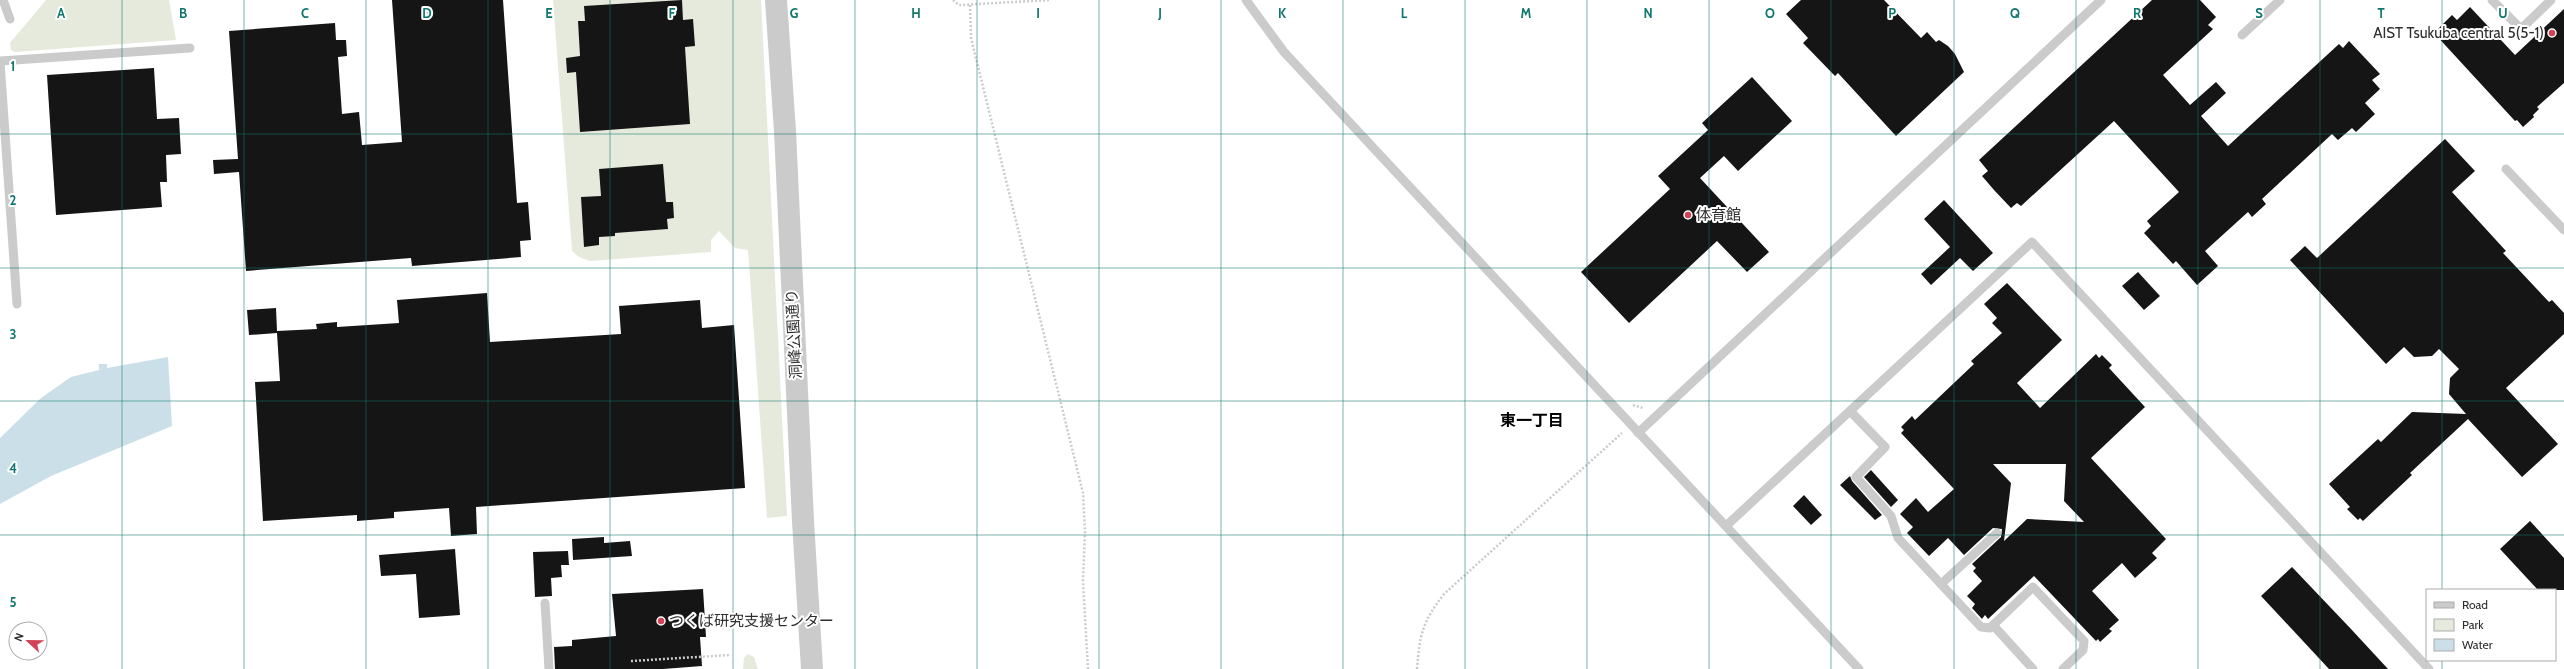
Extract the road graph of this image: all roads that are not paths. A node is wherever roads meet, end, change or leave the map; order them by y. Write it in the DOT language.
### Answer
graph roads {
  1 [pos="2,0"];
  2 [pos="776,0"];
  3 [pos="1246,0"];
  4 [pos="2101,0"];
  5 [pos="2280,0"];
  6 [pos="2492,0"];
  7 [pos="2551,0"];
  8 [pos="10,19"];
  9 [pos="2242,35"];
  10 [pos="190,48"];
  11 [pos="0,62"];
  12 [pos="2506,169"];
  13 [pos="2564,230"];
  14 [pos="17,304"];
  15 [pos="1850,411"];
  16 [pos="1638,433"];
  17 [pos="1726,526"];
  18 [pos="1997,533"];
  19 [pos="1941,584"];
  20 [pos="545,603"];
  21 [pos="1992,626"];
  22 [pos="549,669"];
  23 [pos="812,669"];
  24 [pos="1859,669"];
  25 [pos="2033,669"];
  26 [pos="2063,669"];
  27 [pos="2429,669"];
  1 -- 8 [label="lane"];
  2 -- 23 [label="street, 洞峰公園通り"];
  3 -- 16 [label="lane"];
  4 -- 16 [label="lane"];
  5 -- 9 [label="lane"];
  6 -- 7 [label="lane"];
  10 -- 11 [label="lane"];
  11 -- 14 [label="lane"];
  12 -- 13 [label="lane"];
  15 -- 17 [label="lane"];
  15 -- 19 [label="lane"];
  15 -- 27 [label="lane"];
  16 -- 17 [label="lane"];
  17 -- 24 [label="lane"];
  18 -- 19 [label="lane"];
  19 -- 21 [label="lane"];
  20 -- 22 [label="lane"];
  21 -- 25 [label="lane"];
  21 -- 26 [label="lane"];
}
